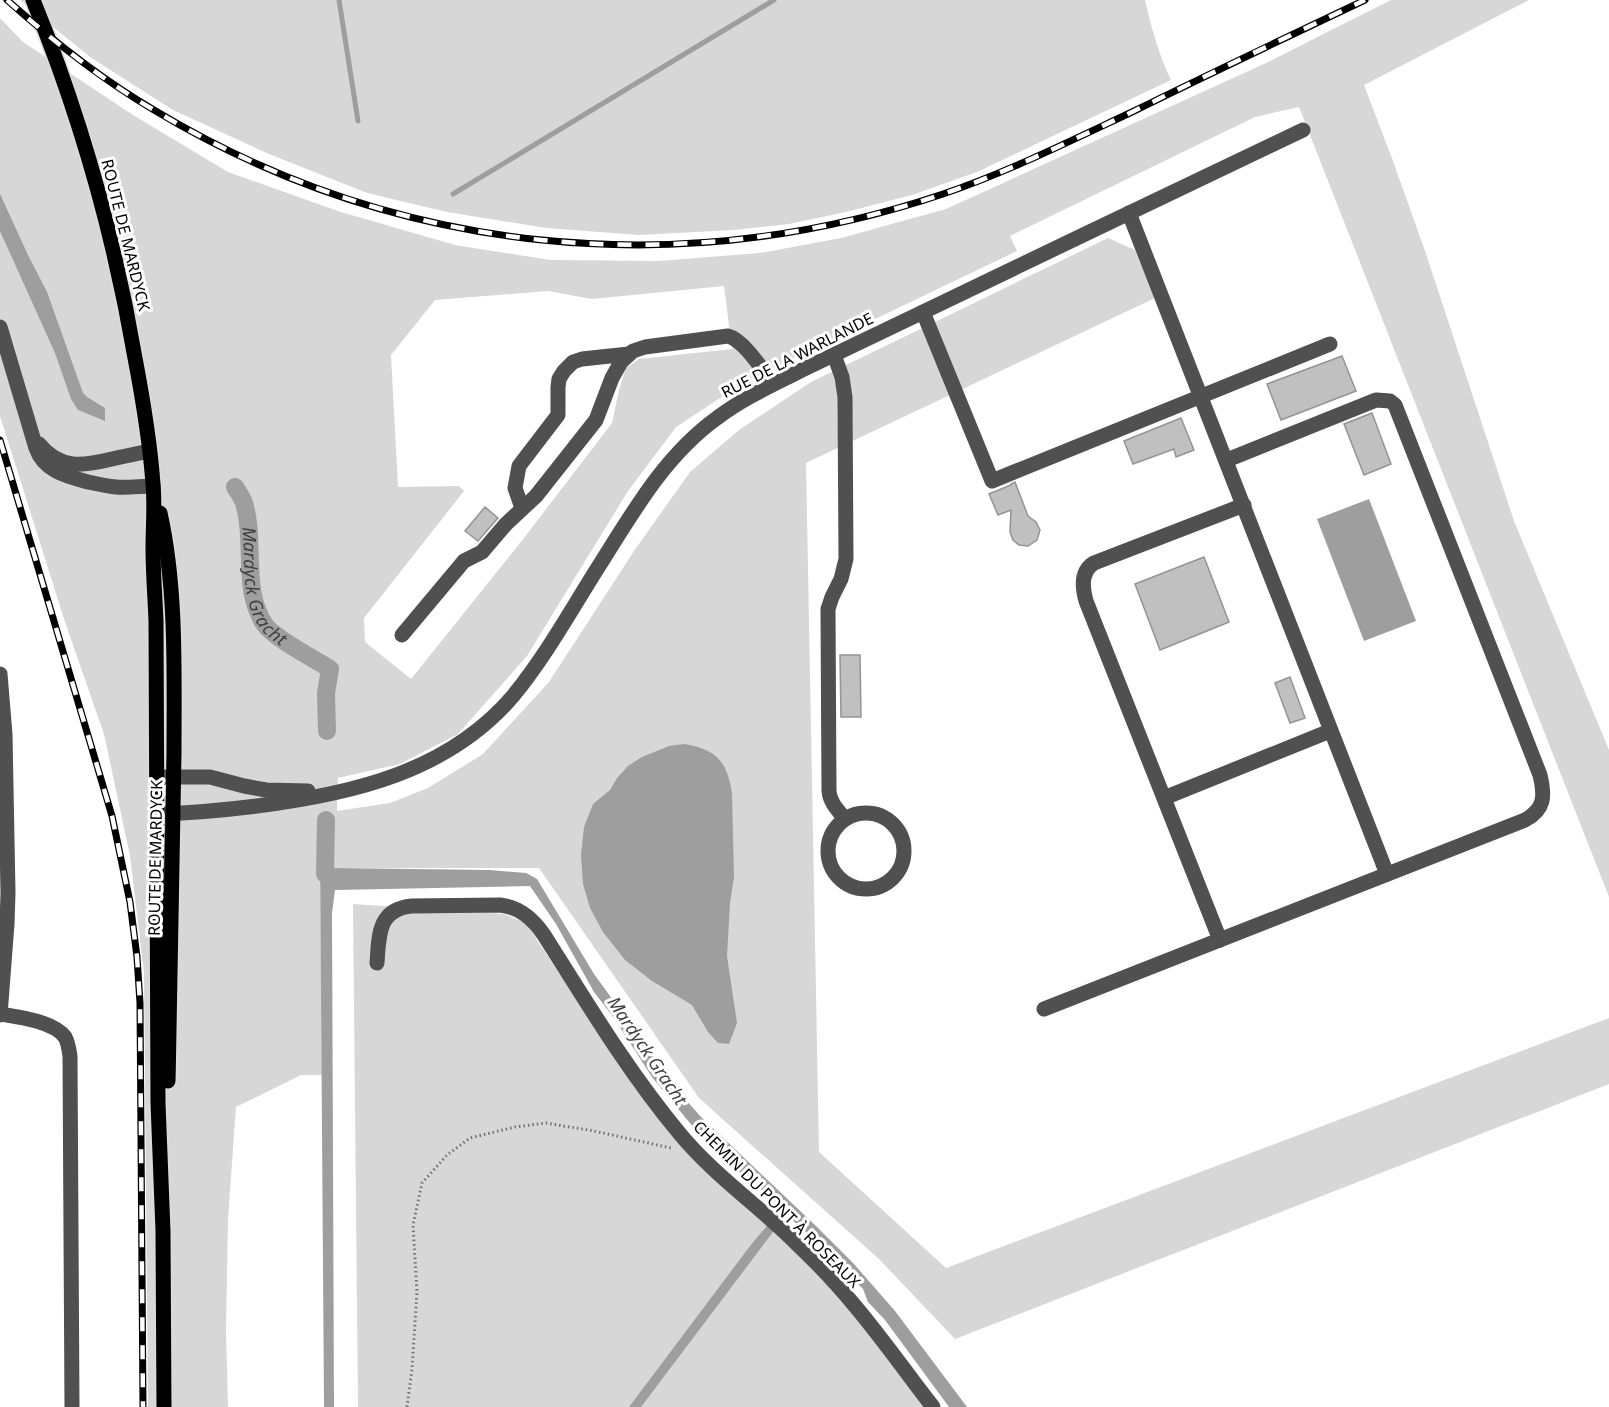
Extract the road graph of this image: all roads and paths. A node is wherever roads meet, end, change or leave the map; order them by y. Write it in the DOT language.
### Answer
graph roads {
  1 [pos="33,0"];
  2 [pos="1303,130"];
  3 [pos="1129,213"];
  4 [pos="922,312"];
  5 [pos="0,327"];
  6 [pos="1330,344"];
  7 [pos="629,354"];
  8 [pos="834,355"];
  9 [pos="774,384"];
  10 [pos="1202,396"];
  11 [pos="30,428"];
  12 [pos="149,451"];
  13 [pos="1227,460"];
  14 [pos="153,486"];
  15 [pos="1244,505"];
  16 [pos="522,508"];
  17 [pos="402,635"];
  18 [pos="0,674"];
  19 [pos="1330,731"];
  20 [pos="157,777"];
  21 [pos="174,777"];
  22 [pos="362,786"];
  23 [pos="1164,798"];
  24 [pos="174,813"];
  25 [pos="157,814"];
  26 [pos="845,819"];
  27 [pos="1387,874"];
  28 [pos="1220,940"];
  29 [pos="377,963"];
  30 [pos="1044,1009"];
  31 [pos="0,1014"];
  32 [pos="699,1154"];
  33 [pos="163,1231"];
  34 [pos="72,1407"];
  35 [pos="164,1407"];
  36 [pos="407,1407"];
  37 [pos="933,1407"];
  1 -- 12 [label="main road, ROUTE DE MARDYCK"];
  2 -- 3 [label="street, RUE DE LA WARLANDE"];
  3 -- 4 [label="street, RUE DE LA WARLANDE"];
  3 -- 10 [label="street"];
  4 -- 8 [label="street, RUE DE LA WARLANDE"];
  4 -- 10 [label="street"];
  5 -- 11 [label="street"];
  6 -- 10 [label="street"];
  7 -- 9 [label="street"];
  7 -- 16 [label="street"];
  7 -- 16 [label="street"];
  8 -- 9 [label="street, RUE DE LA WARLANDE"];
  8 -- 26 [label="street"];
  9 -- 22 [label="street, RUE DE LA WARLANDE"];
  10 -- 13 [label="street"];
  11 -- 12 [label="street"];
  11 -- 14 [label="street"];
  12 -- 14 [label="main road, ROUTE DE MARDYCK"];
  13 -- 15 [label="street"];
  13 -- 27 [label="street"];
  14 -- 20 [label="main road, ROUTE DE MARDYCK"];
  14 -- 21 [label="main road, ROUTE DE MARDYCK"];
  15 -- 19 [label="street"];
  15 -- 23 [label="street"];
  16 -- 17 [label="street"];
  18 -- 31 [label="street"];
  19 -- 23 [label="street"];
  19 -- 27 [label="street"];
  20 -- 21 [label="street, RUE DE LA WARLANDE"];
  20 -- 25 [label="main road, ROUTE DE MARDYCK"];
  21 -- 22 [label="street, RUE DE LA WARLANDE"];
  21 -- 24 [label="main road, ROUTE DE MARDYCK"];
  22 -- 24 [label="street, RUE DE LA WARLANDE"];
  23 -- 28 [label="street"];
  24 -- 25 [label="street, RUE DE LA WARLANDE"];
  24 -- 33 [label="main road, ROUTE DE MARDYCK"];
  25 -- 33 [label="main road, ROUTE DE MARDYCK"];
  26 -- 26 [label="street"];
  27 -- 28 [label="street"];
  28 -- 30 [label="street"];
  29 -- 32 [label="street, CHEMIN DU PONT À ROSEAUX"];
  31 -- 34 [label="street"];
  32 -- 36 [label="path"];
  32 -- 37 [label="street, CHEMIN DU PONT À ROSEAUX"];
  33 -- 35 [label="main road, ROUTE DE MARDYCK"];
}
